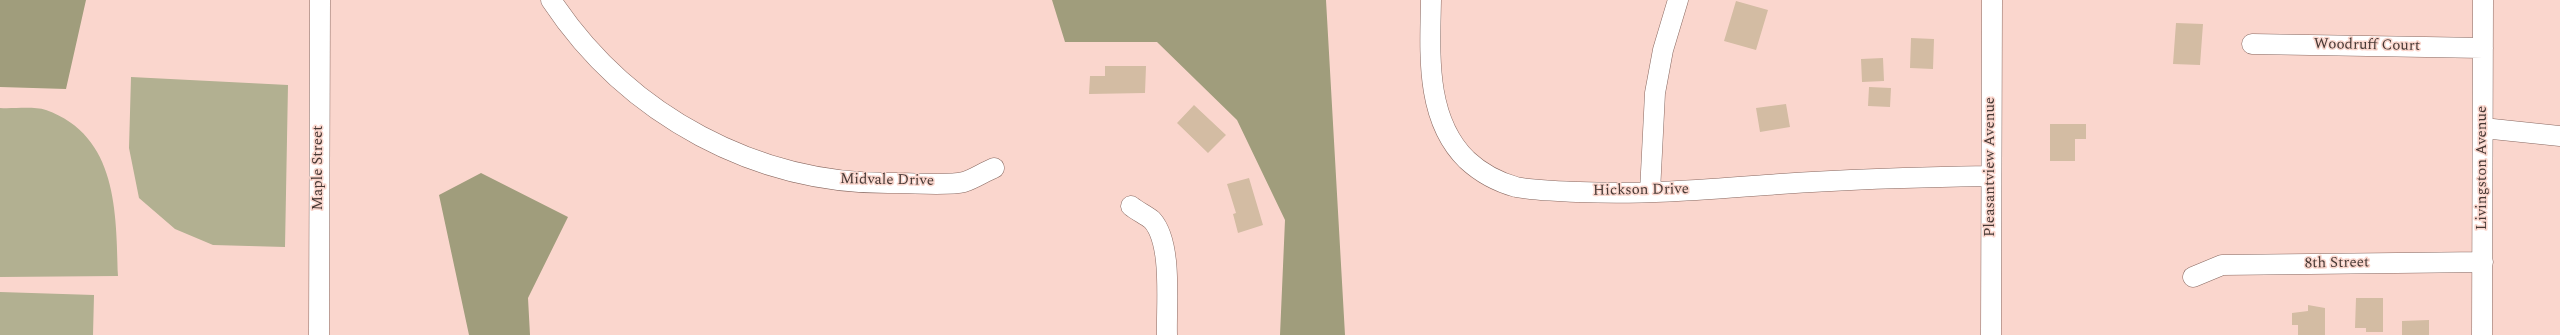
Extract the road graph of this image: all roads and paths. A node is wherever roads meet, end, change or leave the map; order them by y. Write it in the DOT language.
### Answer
graph roads {
  1 [pos="320,0"];
  2 [pos="551,0"];
  3 [pos="1431,0"];
  4 [pos="1678,0"];
  5 [pos="1992,0"];
  6 [pos="2483,0"];
  7 [pos="2252,44"];
  8 [pos="2483,48"];
  9 [pos="2483,128"];
  10 [pos="2560,136"];
  11 [pos="994,168"];
  12 [pos="1991,176"];
  13 [pos="1650,192"];
  14 [pos="1131,206"];
  15 [pos="2483,262"];
  16 [pos="2193,277"];
  17 [pos="319,335"];
  18 [pos="1167,335"];
  19 [pos="1991,335"];
  20 [pos="2482,335"];
  1 -- 17 [label="street, Maple Street"];
  2 -- 11 [label="street, Midvale Drive"];
  3 -- 13 [label="street, Hickson Drive"];
  4 -- 13 [label="street"];
  5 -- 12 [label="street, Pleasantview Avenue"];
  6 -- 8 [label="street, Livingston Avenue"];
  7 -- 8 [label="street, Woodruff Court"];
  8 -- 9 [label="street, Livingston Avenue"];
  9 -- 10 [label="street"];
  9 -- 15 [label="street, Livingston Avenue"];
  12 -- 13 [label="street, Hickson Drive"];
  12 -- 19 [label="street, Pleasantview Avenue"];
  14 -- 18 [label="street"];
  15 -- 16 [label="street, 8th Street"];
  15 -- 20 [label="street, Livingston Avenue"];
}
